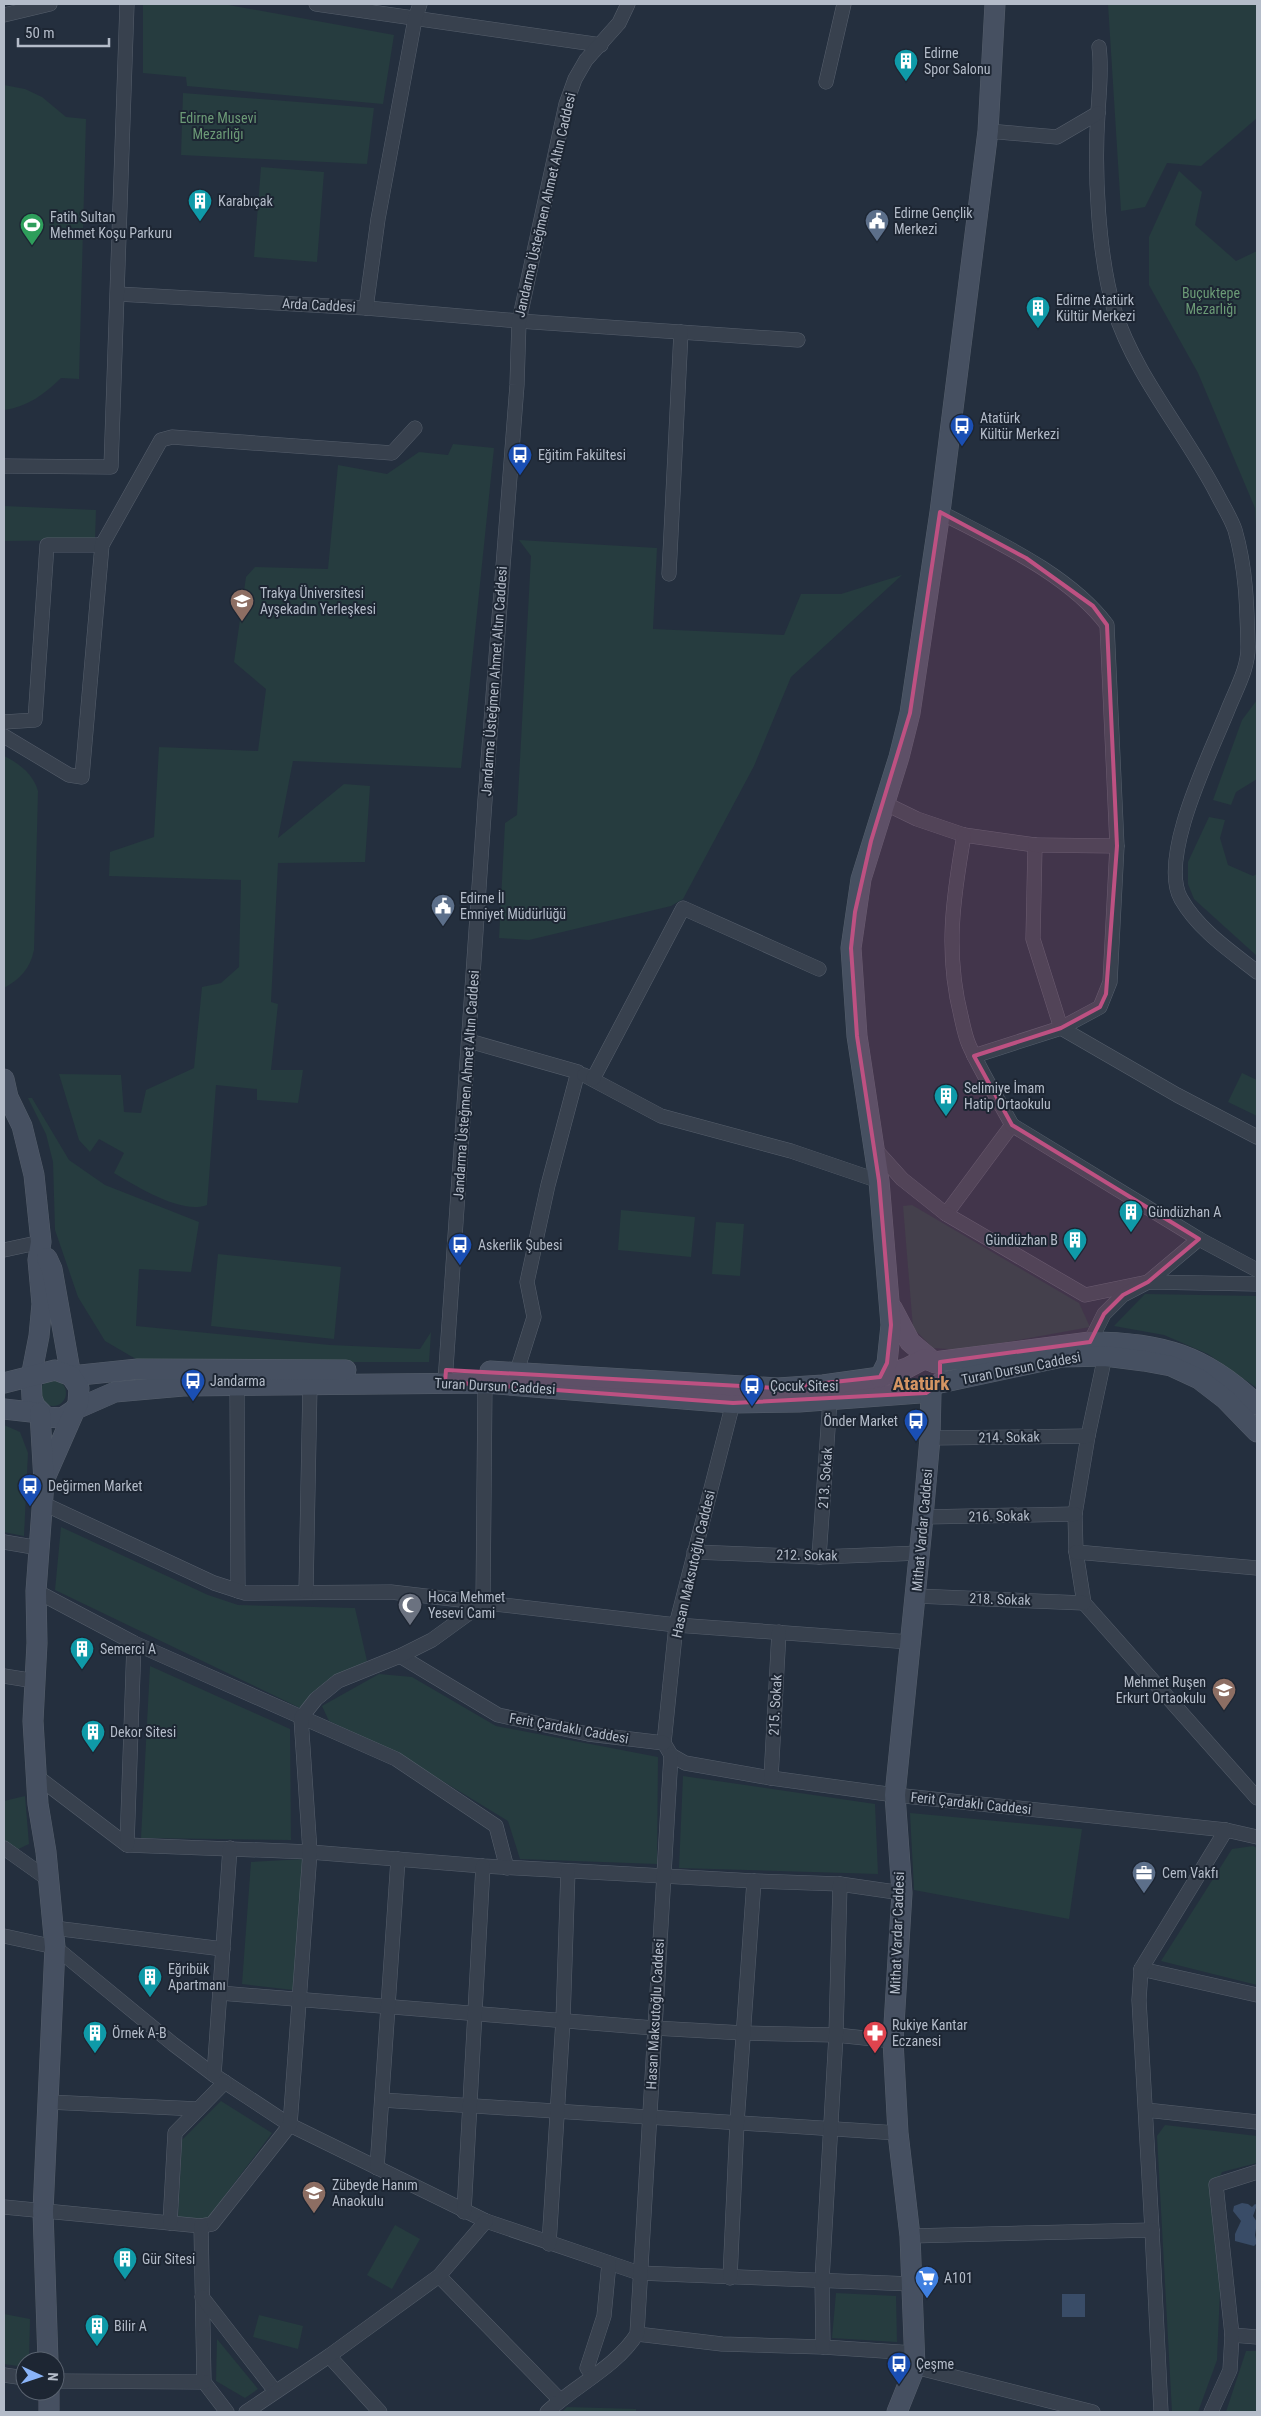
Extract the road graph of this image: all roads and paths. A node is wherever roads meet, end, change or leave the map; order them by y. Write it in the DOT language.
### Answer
graph roads {
  1 [pos="50,4"];
  2 [pos="127,4"];
  3 [pos="316,4"];
  4 [pos="420,4"];
  5 [pos="628,4"];
  6 [pos="844,4"];
  7 [pos="995,4"];
  8 [pos="4,15"];
  9 [pos="415,20"];
  10 [pos="601,45"];
  11 [pos="1100,48"];
  12 [pos="826,82"];
  13 [pos="1098,113"];
  14 [pos="988,131"];
  15 [pos="118,294"];
  16 [pos="366,308"];
  17 [pos="518,321"];
  18 [pos="681,332"];
  19 [pos="798,340"];
  20 [pos="415,428"];
  21 [pos="4,466"];
  22 [pos="940,512"];
  23 [pos="102,545"];
  24 [pos="669,574"];
  25 [pos="4,722"];
  26 [pos="4,736"];
  27 [pos="884,803"];
  28 [pos="964,835"];
  29 [pos="1035,845"];
  30 [pos="1117,846"];
  31 [pos="819,968"];
  32 [pos="1257,972"];
  33 [pos="1061,1028"];
  34 [pos="469,1041"];
  35 [pos="974,1056"];
  36 [pos="578,1072"];
  37 [pos="593,1079"];
  38 [pos="5,1090"];
  39 [pos="1012,1125"];
  40 [pos="1257,1137"];
  41 [pos="874,1147"];
  42 [pos="879,1181"];
  43 [pos="946,1214"];
  44 [pos="1199,1239"];
  45 [pos="41,1242"];
  46 [pos="4,1250"];
  47 [pos="1257,1270"];
  48 [pos="1148,1282"];
  49 [pos="1257,1284"];
  50 [pos="891,1306"];
  51 [pos="1090,1342"];
  52 [pos="1109,1349"];
  53 [pos="934,1362"];
  54 [pos="907,1368"];
  55 [pos="517,1371"];
  56 [pos="71,1376"];
  57 [pos="446,1376"];
  58 [pos="31,1377"];
  59 [pos="880,1377"];
  60 [pos="4,1383"];
  61 [pos="485,1383"];
  62 [pos="310,1384"];
  63 [pos="237,1385"];
  64 [pos="930,1390"];
  65 [pos="830,1400"];
  66 [pos="733,1403"];
  67 [pos="1257,1405"];
  68 [pos="4,1409"];
  69 [pos="74,1410"];
  70 [pos="40,1413"];
  71 [pos="1257,1432"];
  72 [pos="1088,1436"];
  73 [pos="930,1438"];
  74 [pos="44,1482"];
  75 [pos="42,1503"];
  76 [pos="1075,1514"];
  77 [pos="923,1517"];
  78 [pos="4,1542"];
  79 [pos="39,1548"];
  80 [pos="694,1552"];
  81 [pos="1076,1552"];
  82 [pos="920,1553"];
  83 [pos="819,1556"];
  84 [pos="1257,1568"];
  85 [pos="36,1591"];
  86 [pos="238,1591"];
  87 [pos="306,1592"];
  88 [pos="916,1596"];
  89 [pos="1084,1602"];
  90 [pos="483,1604"];
  91 [pos="676,1624"];
  92 [pos="779,1632"];
  93 [pos="910,1642"];
  94 [pos="134,1643"];
  95 [pos="400,1656"];
  96 [pos="4,1676"];
  97 [pos="35,1681"];
  98 [pos="301,1718"];
  99 [pos="664,1743"];
  100 [pos="672,1755"];
  101 [pos="35,1775"];
  102 [pos="771,1778"];
  103 [pos="895,1795"];
  104 [pos="1257,1798"];
  105 [pos="1226,1830"];
  106 [pos="1257,1837"];
  107 [pos="127,1845"];
  108 [pos="4,1848"];
  109 [pos="230,1848"];
  110 [pos="310,1852"];
  111 [pos="398,1859"];
  112 [pos="483,1866"];
  113 [pos="507,1868"];
  114 [pos="568,1871"];
  115 [pos="663,1875"];
  116 [pos="49,1880"];
  117 [pos="754,1882"];
  118 [pos="840,1884"];
  119 [pos="902,1892"];
  120 [pos="4,1936"];
  121 [pos="54,1937"];
  122 [pos="223,1949"];
  123 [pos="1141,1969"];
  124 [pos="220,1993"];
  125 [pos="1257,1995"];
  126 [pos="300,2001"];
  127 [pos="388,2007"];
  128 [pos="474,2014"];
  129 [pos="563,2020"];
  130 [pos="654,2028"];
  131 [pos="744,2033"];
  132 [pos="836,2035"];
  133 [pos="893,2041"];
  134 [pos="220,2079"];
  135 [pos="382,2100"];
  136 [pos="48,2102"];
  137 [pos="470,2105"];
  138 [pos="198,2110"];
  139 [pos="1146,2110"];
  140 [pos="557,2112"];
  141 [pos="649,2118"];
  142 [pos="1257,2122"];
  143 [pos="737,2123"];
  144 [pos="290,2125"];
  145 [pos="831,2130"];
  146 [pos="898,2133"];
  147 [pos="378,2168"];
  148 [pos="1257,2172"];
  149 [pos="4,2207"];
  150 [pos="43,2211"];
  151 [pos="464,2212"];
  152 [pos="486,2221"];
  153 [pos="170,2223"];
  154 [pos="202,2226"];
  155 [pos="1152,2230"];
  156 [pos="910,2236"];
  157 [pos="549,2244"];
  158 [pos="609,2263"];
  159 [pos="640,2273"];
  160 [pos="438,2276"];
  161 [pos="730,2278"];
  162 [pos="822,2280"];
  163 [pos="912,2284"];
  164 [pos="202,2297"];
  165 [pos="637,2334"];
  166 [pos="1232,2335"];
  167 [pos="1257,2337"];
  168 [pos="823,2347"];
  169 [pos="48,2351"];
  170 [pos="329,2356"];
  171 [pos="914,2360"];
  172 [pos="593,2376"];
  173 [pos="65,2382"];
  174 [pos="204,2382"];
  175 [pos="275,2391"];
  176 [pos="560,2400"];
  177 [pos="1059,2408"];
  178 [pos="227,2412"];
  179 [pos="246,2412"];
  180 [pos="380,2412"];
  181 [pos="547,2412"];
  182 [pos="897,2412"];
  183 [pos="1093,2412"];
  184 [pos="1161,2412"];
  185 [pos="1211,2412"];
  1 -- 8 [label="street"];
  2 -- 15 [label="street"];
  3 -- 9 [label="street"];
  4 -- 9 [label="street"];
  5 -- 10 [label="street, Jandarma Üsteğmen Ahmet Altın Caddesi"];
  6 -- 12 [label="street"];
  7 -- 14 [label="main road"];
  9 -- 10 [label="street"];
  9 -- 16 [label="street"];
  10 -- 17 [label="street, Jandarma Üsteğmen Ahmet Altın Caddesi"];
  11 -- 13 [label="street"];
  13 -- 14 [label="street"];
  13 -- 32 [label="street"];
  14 -- 22 [label="main road"];
  15 -- 16 [label="street, Arda Caddesi"];
  15 -- 21 [label="street"];
  16 -- 17 [label="street, Arda Caddesi"];
  17 -- 18 [label="street, Arda Caddesi"];
  17 -- 34 [label="street, Jandarma Üsteğmen Ahmet Altın Caddesi"];
  18 -- 19 [label="street, Arda Caddesi"];
  18 -- 24 [label="street"];
  20 -- 23 [label="street"];
  22 -- 27 [label="main road"];
  22 -- 30 [label="street"];
  23 -- 25 [label="street"];
  23 -- 26 [label="street"];
  27 -- 28 [label="street"];
  27 -- 41 [label="main road"];
  28 -- 29 [label="street"];
  28 -- 35 [label="street"];
  29 -- 30 [label="street"];
  29 -- 33 [label="street"];
  30 -- 33 [label="street"];
  31 -- 37 [label="street"];
  33 -- 35 [label="street"];
  33 -- 40 [label="street"];
  34 -- 36 [label="street"];
  34 -- 57 [label="street, Jandarma Üsteğmen Ahmet Altın Caddesi"];
  35 -- 39 [label="street"];
  36 -- 37 [label="street"];
  36 -- 55 [label="street"];
  37 -- 42 [label="street"];
  38 -- 45 [label="main road"];
  39 -- 43 [label="street"];
  39 -- 44 [label="street"];
  41 -- 42 [label="main road"];
  41 -- 43 [label="street"];
  42 -- 50 [label="main road"];
  43 -- 48 [label="street"];
  44 -- 47 [label="street"];
  44 -- 48 [label="street"];
  45 -- 46 [label="street"];
  45 -- 56 [label="main road"];
  45 -- 58 [label="main road"];
  48 -- 49 [label="street"];
  48 -- 51 [label="street"];
  50 -- 53 [label="main road"];
  50 -- 54 [label="main road"];
  50 -- 59 [label="main road"];
  51 -- 52 [label="main road, Turan Dursun Caddesi"];
  51 -- 53 [label="main road, Turan Dursun Caddesi"];
  52 -- 64 [label="main road, Turan Dursun Caddesi"];
  52 -- 67 [label="main road"];
  52 -- 71 [label="main road, Turan Dursun Caddesi"];
  52 -- 72 [label="street"];
  53 -- 54 [label="main road"];
  53 -- 64 [label="main road"];
  54 -- 59 [label="main road, Turan Dursun Caddesi"];
  54 -- 64 [label="main road"];
  55 -- 57 [label="main road, Turan Dursun Caddesi"];
  55 -- 59 [label="main road, Turan Dursun Caddesi"];
  56 -- 57 [label="main road, Turan Dursun Caddesi"];
  56 -- 58 [label="main road"];
  56 -- 69 [label="main road"];
  57 -- 61 [label="main road, Turan Dursun Caddesi"];
  57 -- 62 [label="main road, Turan Dursun Caddesi"];
  58 -- 60 [label="main road"];
  58 -- 70 [label="main road"];
  61 -- 66 [label="main road, Turan Dursun Caddesi"];
  61 -- 90 [label="street"];
  62 -- 63 [label="main road, Turan Dursun Caddesi"];
  62 -- 87 [label="street"];
  63 -- 69 [label="main road, Turan Dursun Caddesi"];
  63 -- 86 [label="street"];
  64 -- 65 [label="main road, Turan Dursun Caddesi"];
  64 -- 73 [label="main road, Mithat Vardar Caddesi"];
  65 -- 66 [label="main road, Turan Dursun Caddesi"];
  65 -- 83 [label="street, 213. Sokak"];
  66 -- 80 [label="street, Hasan Maksutoğlu Caddesi"];
  68 -- 70 [label="main road"];
  69 -- 70 [label="main road"];
  69 -- 74 [label="main road"];
  70 -- 74 [label="main road"];
  72 -- 73 [label="street, 214. Sokak"];
  72 -- 76 [label="street"];
  73 -- 77 [label="main road, Mithat Vardar Caddesi"];
  74 -- 75 [label="main road"];
  75 -- 79 [label="main road"];
  75 -- 86 [label="street"];
  76 -- 77 [label="street, 216. Sokak"];
  76 -- 81 [label="street"];
  77 -- 82 [label="main road, Mithat Vardar Caddesi"];
  78 -- 79 [label="street"];
  79 -- 85 [label="main road"];
  80 -- 83 [label="street, 212. Sokak"];
  80 -- 91 [label="street, Hasan Maksutoğlu Caddesi"];
  81 -- 84 [label="street"];
  81 -- 89 [label="street"];
  82 -- 83 [label="street, 212. Sokak"];
  82 -- 88 [label="main road, Mithat Vardar Caddesi"];
  85 -- 94 [label="street"];
  85 -- 97 [label="main road"];
  86 -- 87 [label="street"];
  87 -- 90 [label="street"];
  88 -- 89 [label="street, 218. Sokak"];
  88 -- 93 [label="main road, Mithat Vardar Caddesi"];
  89 -- 104 [label="street"];
  90 -- 91 [label="street"];
  90 -- 95 [label="street"];
  91 -- 92 [label="street"];
  91 -- 99 [label="street, Hasan Maksutoğlu Caddesi"];
  92 -- 93 [label="street"];
  92 -- 102 [label="street, 215. Sokak"];
  93 -- 103 [label="main road, Mithat Vardar Caddesi"];
  94 -- 98 [label="street"];
  94 -- 107 [label="street"];
  95 -- 98 [label="street"];
  95 -- 99 [label="street, Ferit Çardaklı Caddesi"];
  96 -- 97 [label="street"];
  97 -- 101 [label="main road"];
  98 -- 110 [label="street"];
  98 -- 113 [label="street"];
  99 -- 100 [label="street"];
  100 -- 102 [label="street, Ferit Çardaklı Caddesi"];
  100 -- 115 [label="street, Hasan Maksutoğlu Caddesi"];
  101 -- 107 [label="street"];
  101 -- 116 [label="main road"];
  102 -- 103 [label="street, Ferit Çardaklı Caddesi"];
  103 -- 105 [label="street, Ferit Çardaklı Caddesi"];
  103 -- 119 [label="main road, Mithat Vardar Caddesi"];
  105 -- 106 [label="street, Ferit Çardaklı Caddesi"];
  105 -- 123 [label="street"];
  107 -- 109 [label="street"];
  108 -- 116 [label="street"];
  109 -- 110 [label="street"];
  109 -- 122 [label="street"];
  110 -- 111 [label="street"];
  110 -- 126 [label="street"];
  111 -- 112 [label="street"];
  111 -- 127 [label="street"];
  112 -- 113 [label="street"];
  112 -- 128 [label="street"];
  113 -- 114 [label="street"];
  114 -- 115 [label="street"];
  114 -- 129 [label="street"];
  115 -- 117 [label="street"];
  115 -- 130 [label="street, Hasan Maksutoğlu Caddesi"];
  116 -- 121 [label="main road"];
  117 -- 118 [label="street"];
  117 -- 131 [label="street"];
  118 -- 119 [label="street"];
  118 -- 132 [label="street"];
  119 -- 133 [label="main road, Mithat Vardar Caddesi"];
  120 -- 121 [label="street"];
  121 -- 122 [label="street"];
  121 -- 134 [label="street"];
  121 -- 136 [label="main road"];
  122 -- 124 [label="street"];
  123 -- 125 [label="street"];
  123 -- 139 [label="street"];
  124 -- 126 [label="street"];
  124 -- 134 [label="street"];
  126 -- 127 [label="street"];
  126 -- 144 [label="street"];
  127 -- 128 [label="street"];
  127 -- 135 [label="street"];
  128 -- 129 [label="street"];
  128 -- 137 [label="street"];
  129 -- 130 [label="street"];
  129 -- 140 [label="street"];
  130 -- 131 [label="street"];
  130 -- 141 [label="street, Hasan Maksutoğlu Caddesi"];
  131 -- 132 [label="street"];
  131 -- 143 [label="street"];
  132 -- 133 [label="street"];
  132 -- 145 [label="street"];
  133 -- 146 [label="main road, Mithat Vardar Caddesi"];
  134 -- 138 [label="street"];
  134 -- 144 [label="street"];
  135 -- 137 [label="street"];
  135 -- 147 [label="street"];
  136 -- 138 [label="street"];
  136 -- 150 [label="main road"];
  137 -- 140 [label="street"];
  137 -- 151 [label="street"];
  138 -- 153 [label="street"];
  139 -- 142 [label="street"];
  139 -- 155 [label="street"];
  140 -- 141 [label="street"];
  140 -- 157 [label="street"];
  141 -- 143 [label="street"];
  141 -- 159 [label="street, Hasan Maksutoğlu Caddesi"];
  143 -- 145 [label="street"];
  143 -- 161 [label="street"];
  144 -- 147 [label="street"];
  144 -- 154 [label="street"];
  145 -- 146 [label="street"];
  145 -- 162 [label="street"];
  146 -- 156 [label="main road, Mithat Vardar Caddesi"];
  147 -- 151 [label="street"];
  148 -- 166 [label="street"];
  149 -- 150 [label="street"];
  150 -- 153 [label="street"];
  150 -- 169 [label="main road"];
  151 -- 152 [label="street"];
  152 -- 157 [label="street"];
  152 -- 160 [label="street"];
  153 -- 154 [label="street"];
  154 -- 164 [label="street"];
  155 -- 156 [label="street"];
  155 -- 184 [label="street"];
  156 -- 163 [label="main road, Mithat Vardar Caddesi"];
  157 -- 158 [label="street"];
  158 -- 159 [label="street"];
  158 -- 172 [label="street"];
  159 -- 161 [label="street"];
  159 -- 165 [label="street, Hasan Maksutoğlu Caddesi"];
  160 -- 170 [label="street"];
  160 -- 176 [label="street"];
  161 -- 162 [label="street"];
  162 -- 163 [label="street"];
  162 -- 168 [label="street"];
  163 -- 171 [label="main road, Mithat Vardar Caddesi"];
  164 -- 174 [label="street"];
  164 -- 175 [label="street"];
  165 -- 168 [label="street"];
  165 -- 172 [label="street"];
  166 -- 167 [label="street"];
  166 -- 185 [label="street"];
  168 -- 171 [label="street"];
  170 -- 175 [label="street"];
  170 -- 180 [label="street"];
  171 -- 177 [label="street"];
  171 -- 182 [label="main road, Mithat Vardar Caddesi"];
  172 -- 176 [label="street"];
  173 -- 174 [label="street"];
  174 -- 178 [label="street"];
  175 -- 179 [label="street"];
  176 -- 181 [label="street"];
  177 -- 183 [label="street"];
}
